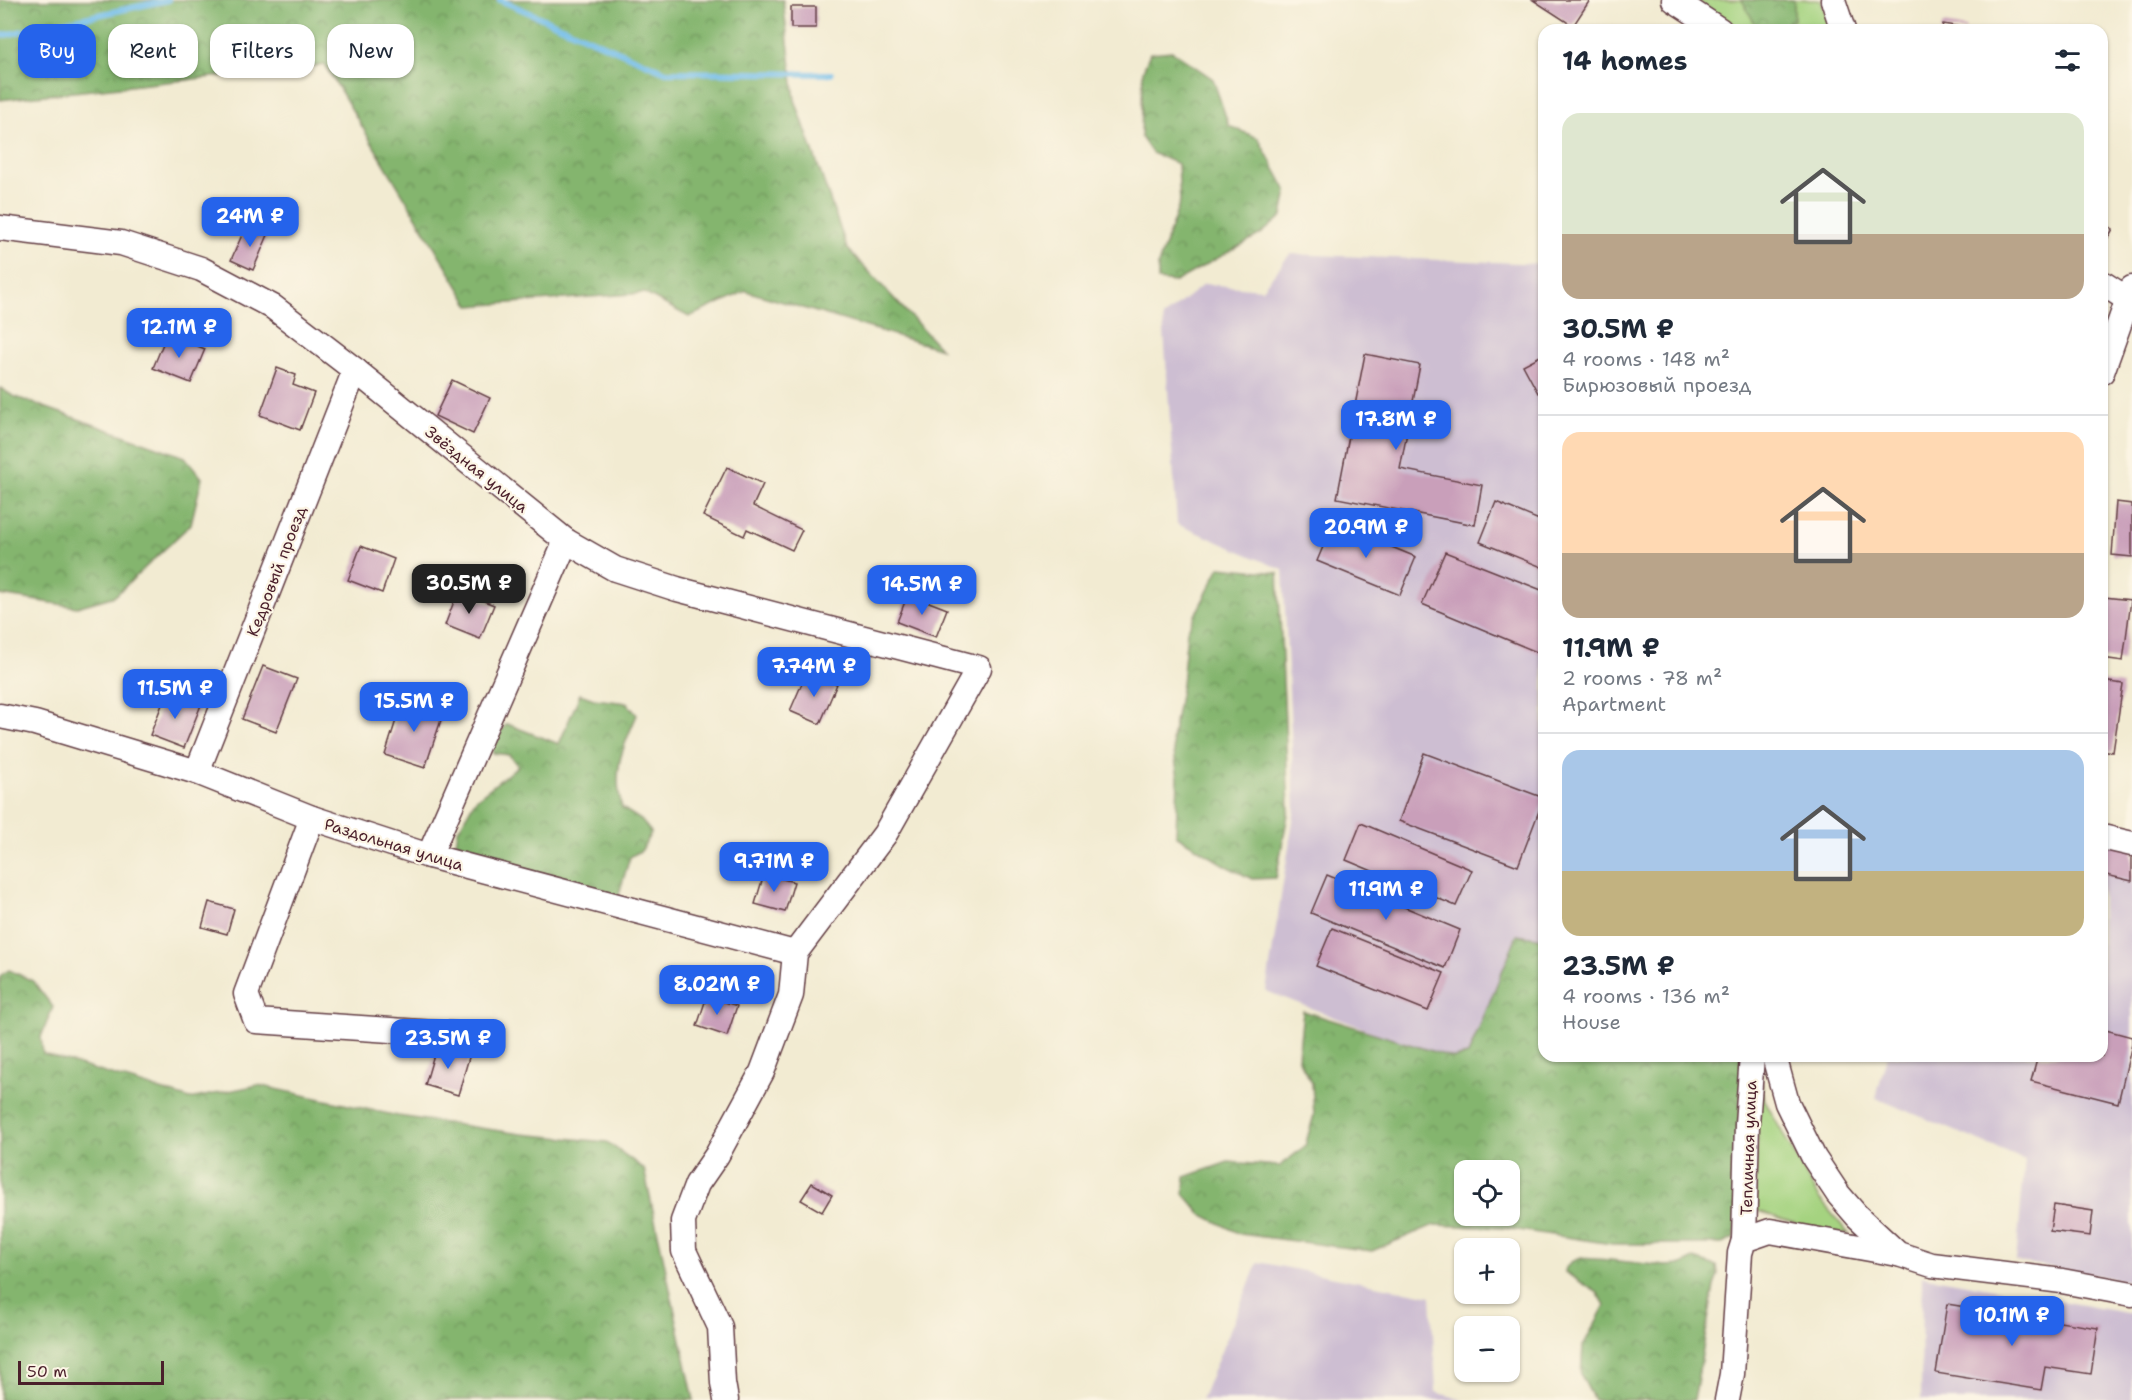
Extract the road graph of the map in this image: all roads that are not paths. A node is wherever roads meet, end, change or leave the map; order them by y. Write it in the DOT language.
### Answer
graph roads {
  1 [pos="1674,0"];
  2 [pos="1833,0"];
  3 [pos="1711,24"];
  4 [pos="1841,24"];
  5 [pos="0,228"];
  6 [pos="2108,286"];
  7 [pos="2130,296"];
  8 [pos="2108,356"];
  9 [pos="355,370"];
  10 [pos="566,541"];
  11 [pos="0,716"];
  12 [pos="197,772"];
  13 [pos="312,818"];
  14 [pos="2108,838"];
  15 [pos="2132,844"];
  16 [pos="429,856"];
  17 [pos="795,953"];
  18 [pos="465,1035"];
  19 [pos="1752,1062"];
  20 [pos="1776,1062"];
  21 [pos="1744,1240"];
  22 [pos="1898,1254"];
  23 [pos="2132,1294"];
  24 [pos="726,1400"];
  25 [pos="1726,1400"];
  1 -- 3 [label="street"];
  2 -- 4 [label="street"];
  5 -- 9 [label="street, Звёздная улица"];
  6 -- 7 [label="street"];
  7 -- 8 [label="street"];
  9 -- 10 [label="street, Звёздная улица"];
  9 -- 12 [label="street, Кедровый проезд"];
  10 -- 16 [label="street"];
  10 -- 17 [label="street, Звёздная улица"];
  11 -- 12 [label="street, Раздольная улица"];
  12 -- 13 [label="street, Раздольная улица"];
  13 -- 16 [label="street, Раздольная улица"];
  13 -- 18 [label="street"];
  14 -- 15 [label="street"];
  16 -- 17 [label="street, Раздольная улица"];
  17 -- 24 [label="street"];
  19 -- 21 [label="street, Тепличная улица"];
  20 -- 22 [label="street"];
  21 -- 22 [label="street, Тепличная улица"];
  21 -- 25 [label="street, Тепличная улица"];
  22 -- 23 [label="street, Тепличная улица"];
}
